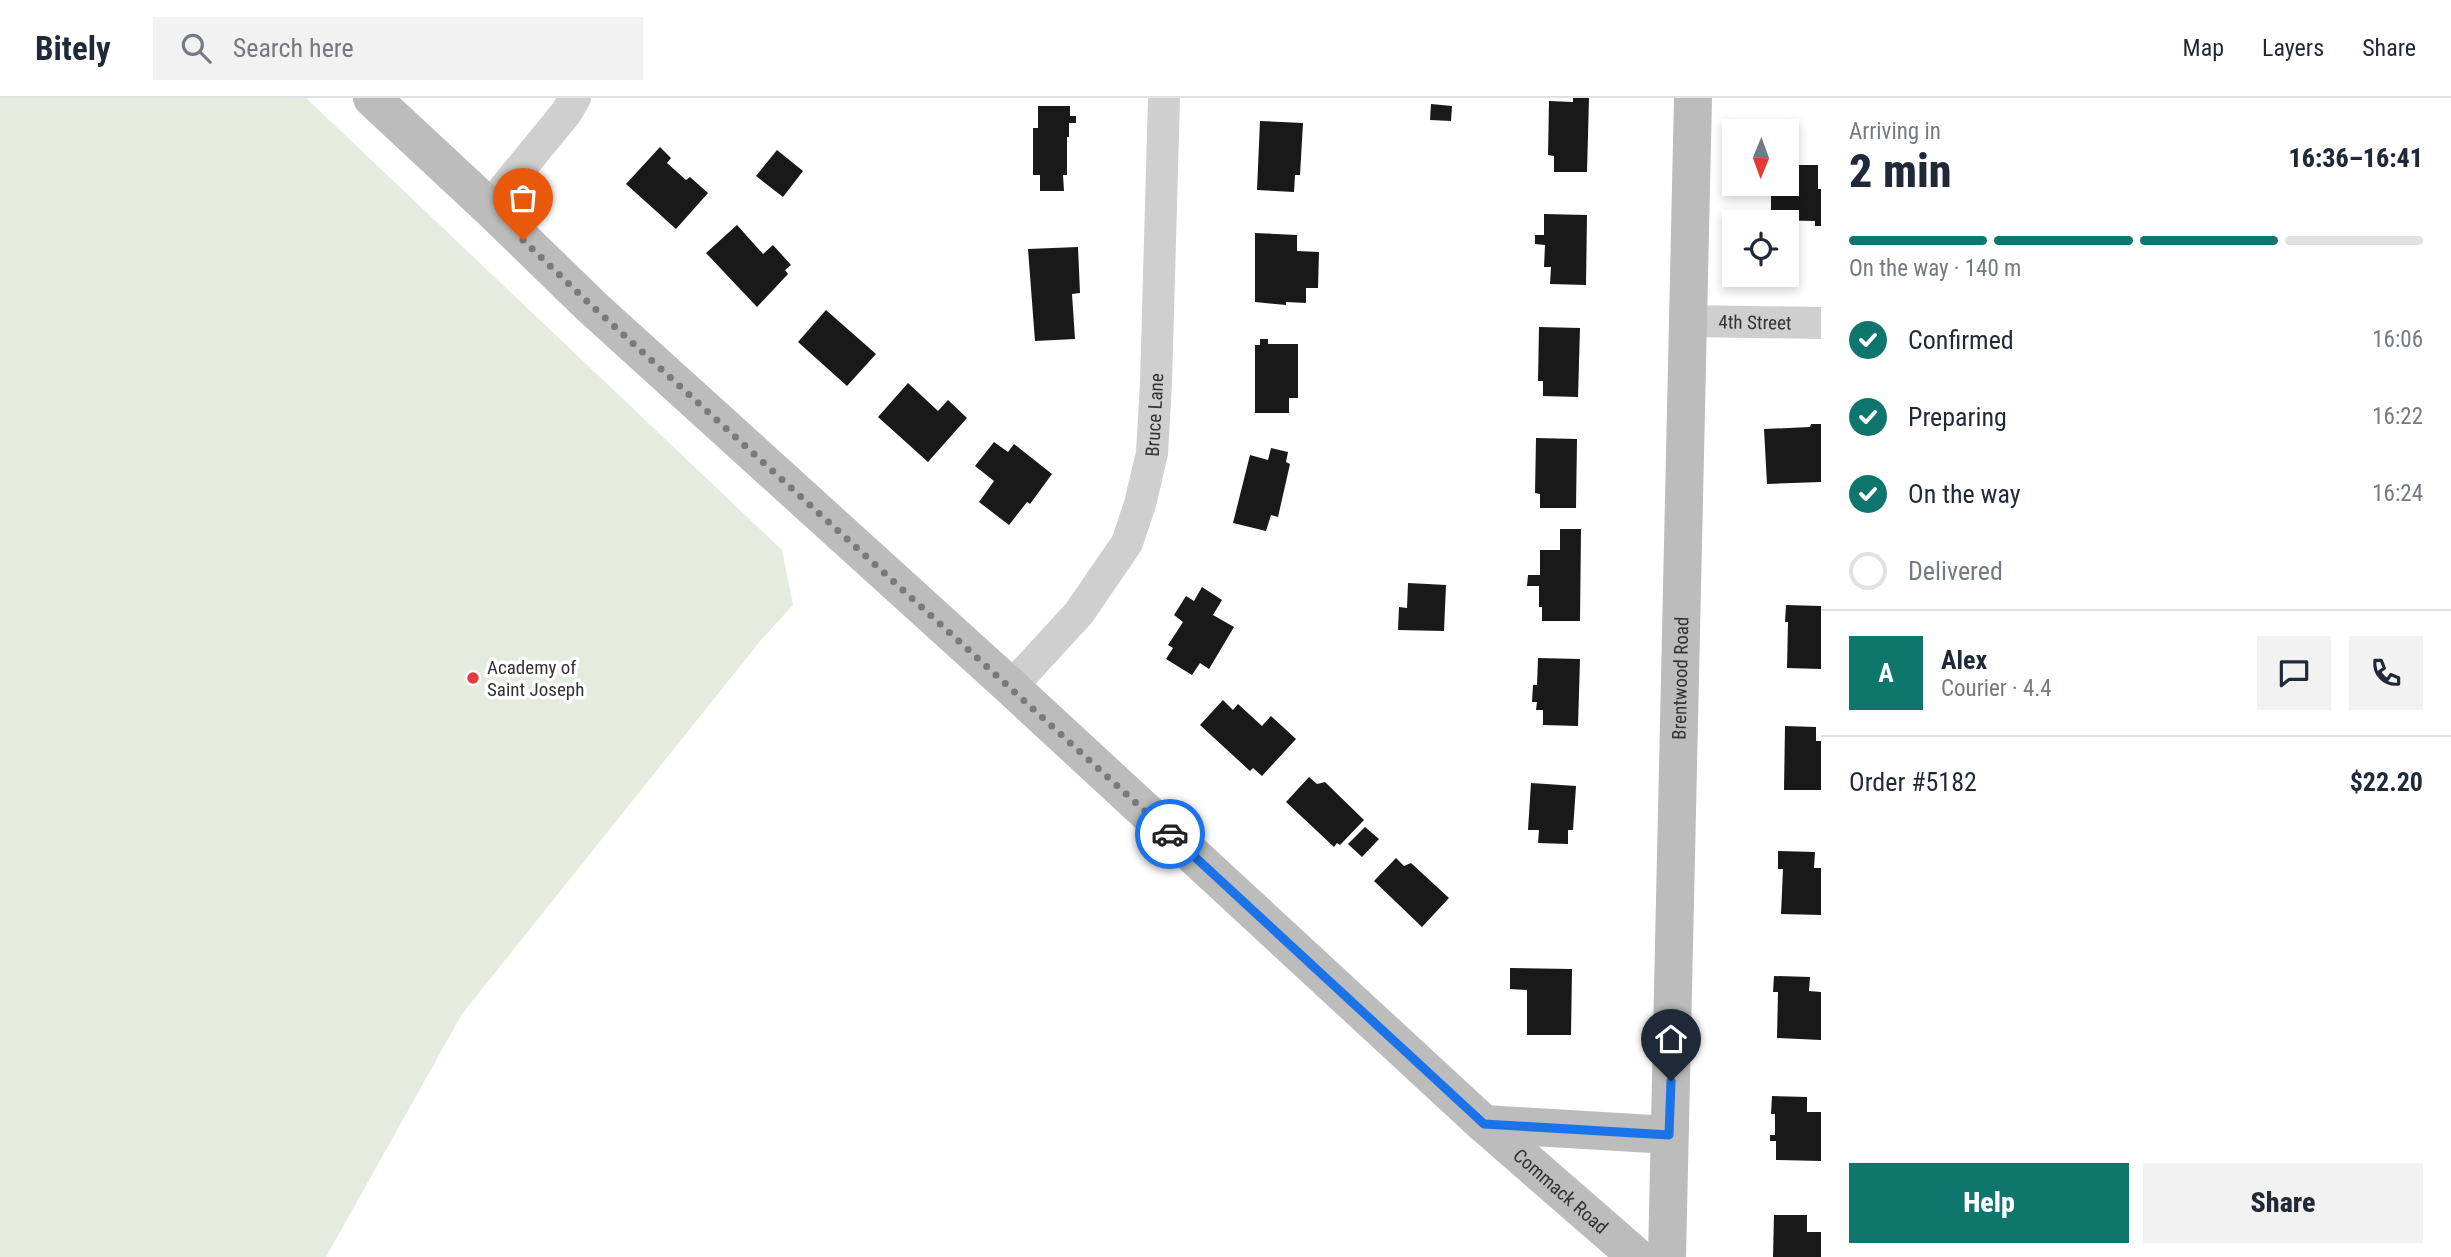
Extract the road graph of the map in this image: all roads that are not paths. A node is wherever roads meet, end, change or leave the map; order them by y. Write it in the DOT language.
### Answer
graph roads {
  1 [pos="372,98"];
  2 [pos="575,98"];
  3 [pos="1164,98"];
  4 [pos="1692,98"];
  5 [pos="489,207"];
  6 [pos="1689,321"];
  7 [pos="1821,323"];
  8 [pos="1011,687"];
  9 [pos="1484,1124"];
  10 [pos="1669,1135"];
  11 [pos="1637,1257"];
  12 [pos="1667,1257"];
  1 -- 5 [label="street, Commack Road"];
  2 -- 5 [label="street"];
  3 -- 8 [label="street, Bruce Lane"];
  4 -- 6 [label="street, Brentwood Road"];
  5 -- 8 [label="street, Commack Road"];
  6 -- 7 [label="street, 4th Street"];
  6 -- 10 [label="street, Brentwood Road"];
  8 -- 9 [label="street, Commack Road"];
  9 -- 10 [label="street, Commack Road"];
  9 -- 11 [label="street, Commack Road"];
  10 -- 12 [label="street, Brentwood Road"];
}
